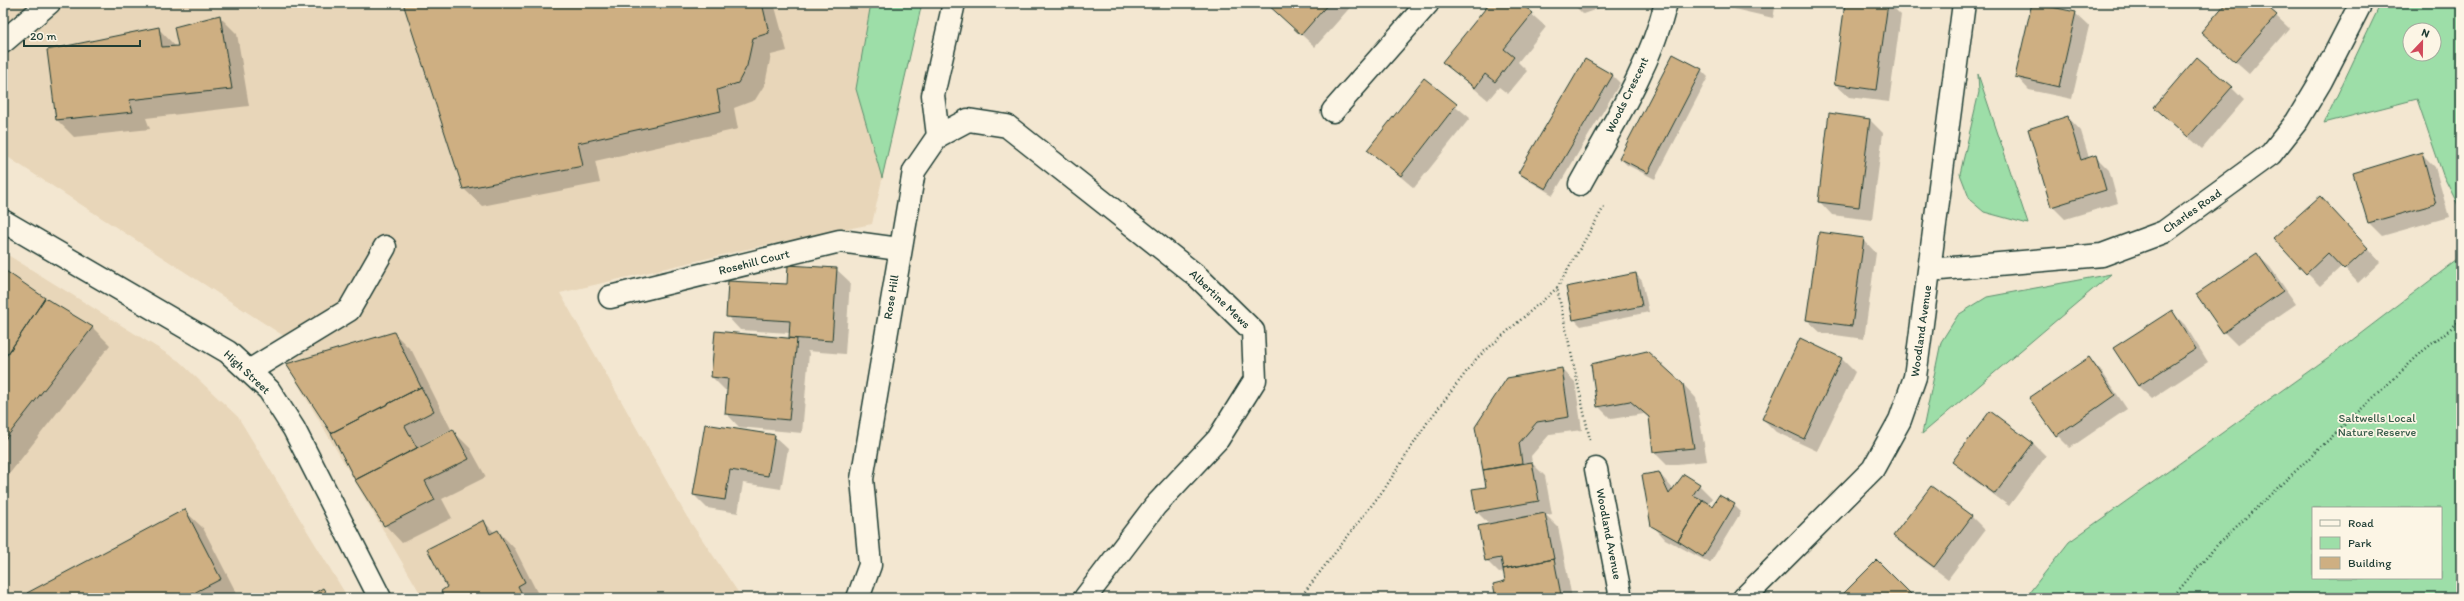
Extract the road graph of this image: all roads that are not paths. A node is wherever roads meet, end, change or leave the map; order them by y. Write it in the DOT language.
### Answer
graph roads {
  1 [pos="49,3"];
  2 [pos="954,3"];
  3 [pos="1428,3"];
  4 [pos="1666,3"];
  5 [pos="1964,3"];
  6 [pos="2361,3"];
  7 [pos="3,42"];
  8 [pos="1333,111"];
  9 [pos="938,136"];
  10 [pos="1580,184"];
  11 [pos="3,221"];
  12 [pos="385,247"];
  13 [pos="899,249"];
  14 [pos="1929,270"];
  15 [pos="610,297"];
  16 [pos="249,371"];
  17 [pos="1596,469"];
  18 [pos="380,598"];
  19 [pos="858,598"];
  20 [pos="1085,598"];
  21 [pos="1621,598"];
  22 [pos="1744,598"];
  1 -- 7 [label="street"];
  2 -- 9 [label="street"];
  3 -- 8 [label="street"];
  4 -- 10 [label="street, Woods Crescent"];
  5 -- 14 [label="street, Woodland Avenue"];
  6 -- 14 [label="street, Charles Road"];
  9 -- 13 [label="street, Rose Hill"];
  9 -- 20 [label="street, Albertine Mews"];
  11 -- 16 [label="street, High Street"];
  12 -- 16 [label="street"];
  13 -- 15 [label="street, Rosehill Court"];
  13 -- 19 [label="street, Rose Hill"];
  14 -- 22 [label="street, Woodland Avenue"];
  16 -- 18 [label="street, High Street"];
  17 -- 21 [label="street, Woodland Avenue"];
}
